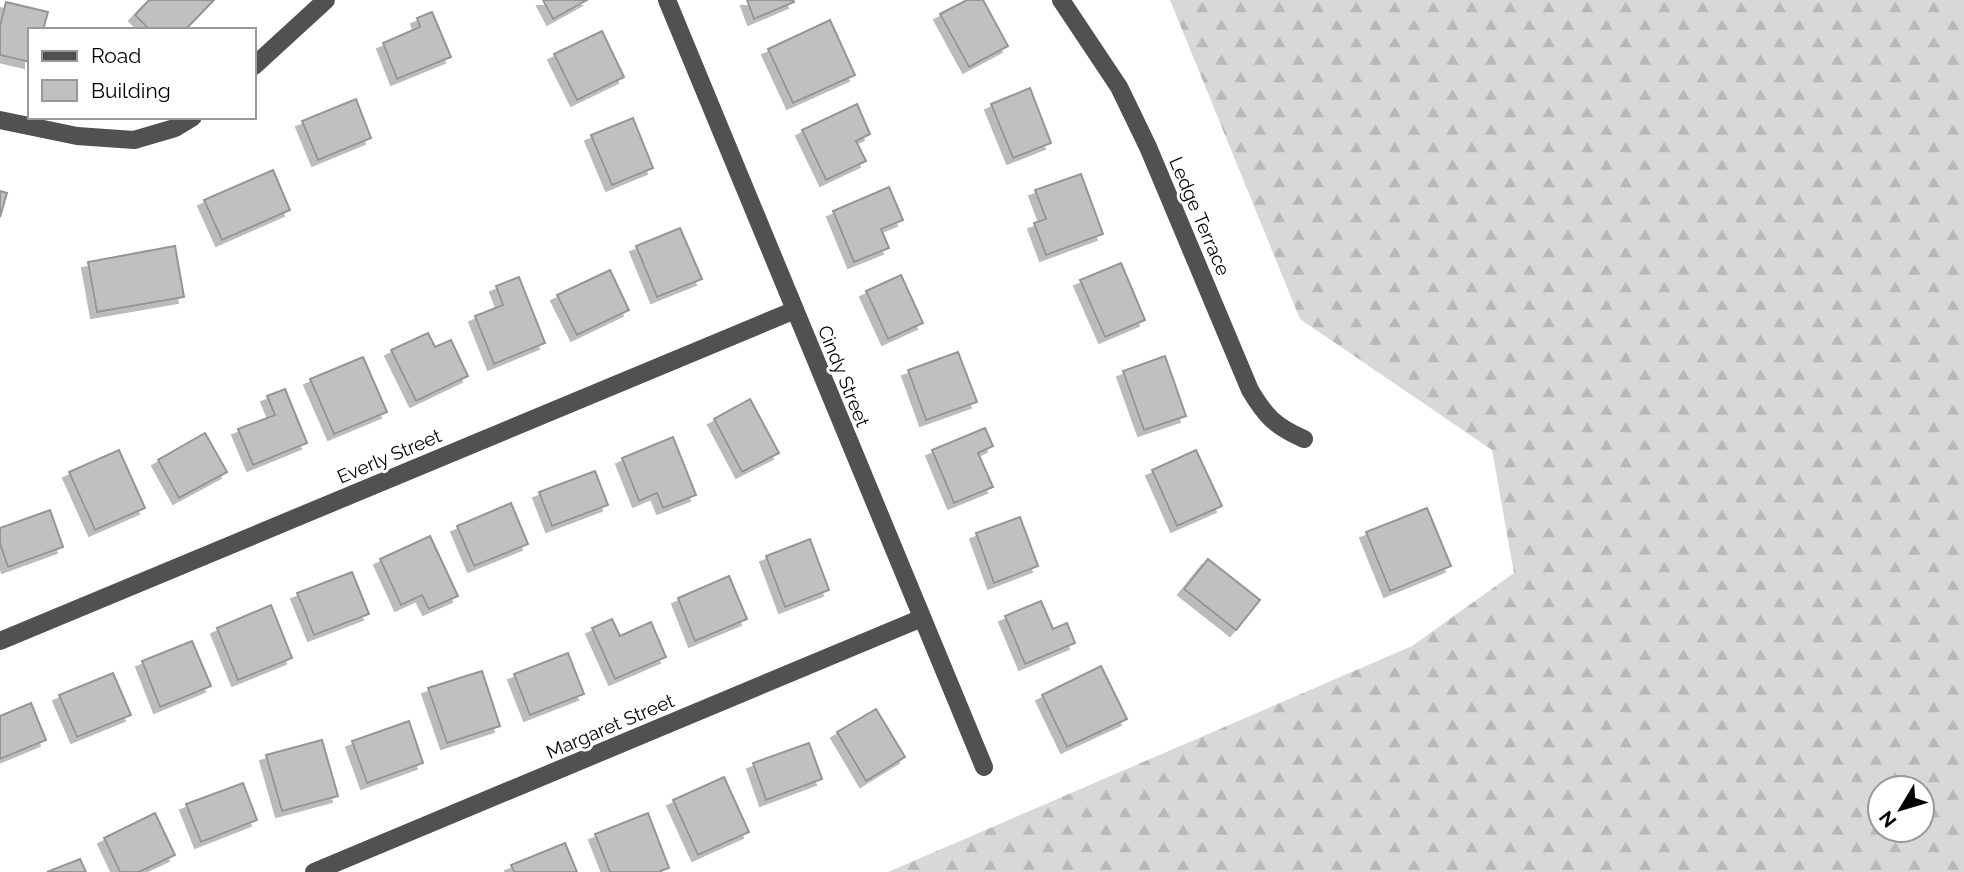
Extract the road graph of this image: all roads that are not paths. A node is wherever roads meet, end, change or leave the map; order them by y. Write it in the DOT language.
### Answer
graph roads {
  1 [pos="326,0"];
  2 [pos="667,0"];
  3 [pos="1061,0"];
  4 [pos="256,64"];
  5 [pos="190,119"];
  6 [pos="0,120"];
  7 [pos="794,310"];
  8 [pos="1304,439"];
  9 [pos="922,618"];
  10 [pos="0,640"];
  11 [pos="984,767"];
  12 [pos="314,872"];
  1 -- 4 [label="street"];
  2 -- 7 [label="street, Cindy Street"];
  3 -- 8 [label="street, Ledge Terrace"];
  5 -- 6 [label="street"];
  7 -- 9 [label="street, Cindy Street"];
  7 -- 10 [label="street, Everly Street"];
  9 -- 11 [label="street, Cindy Street"];
  9 -- 12 [label="street, Margaret Street"];
}
